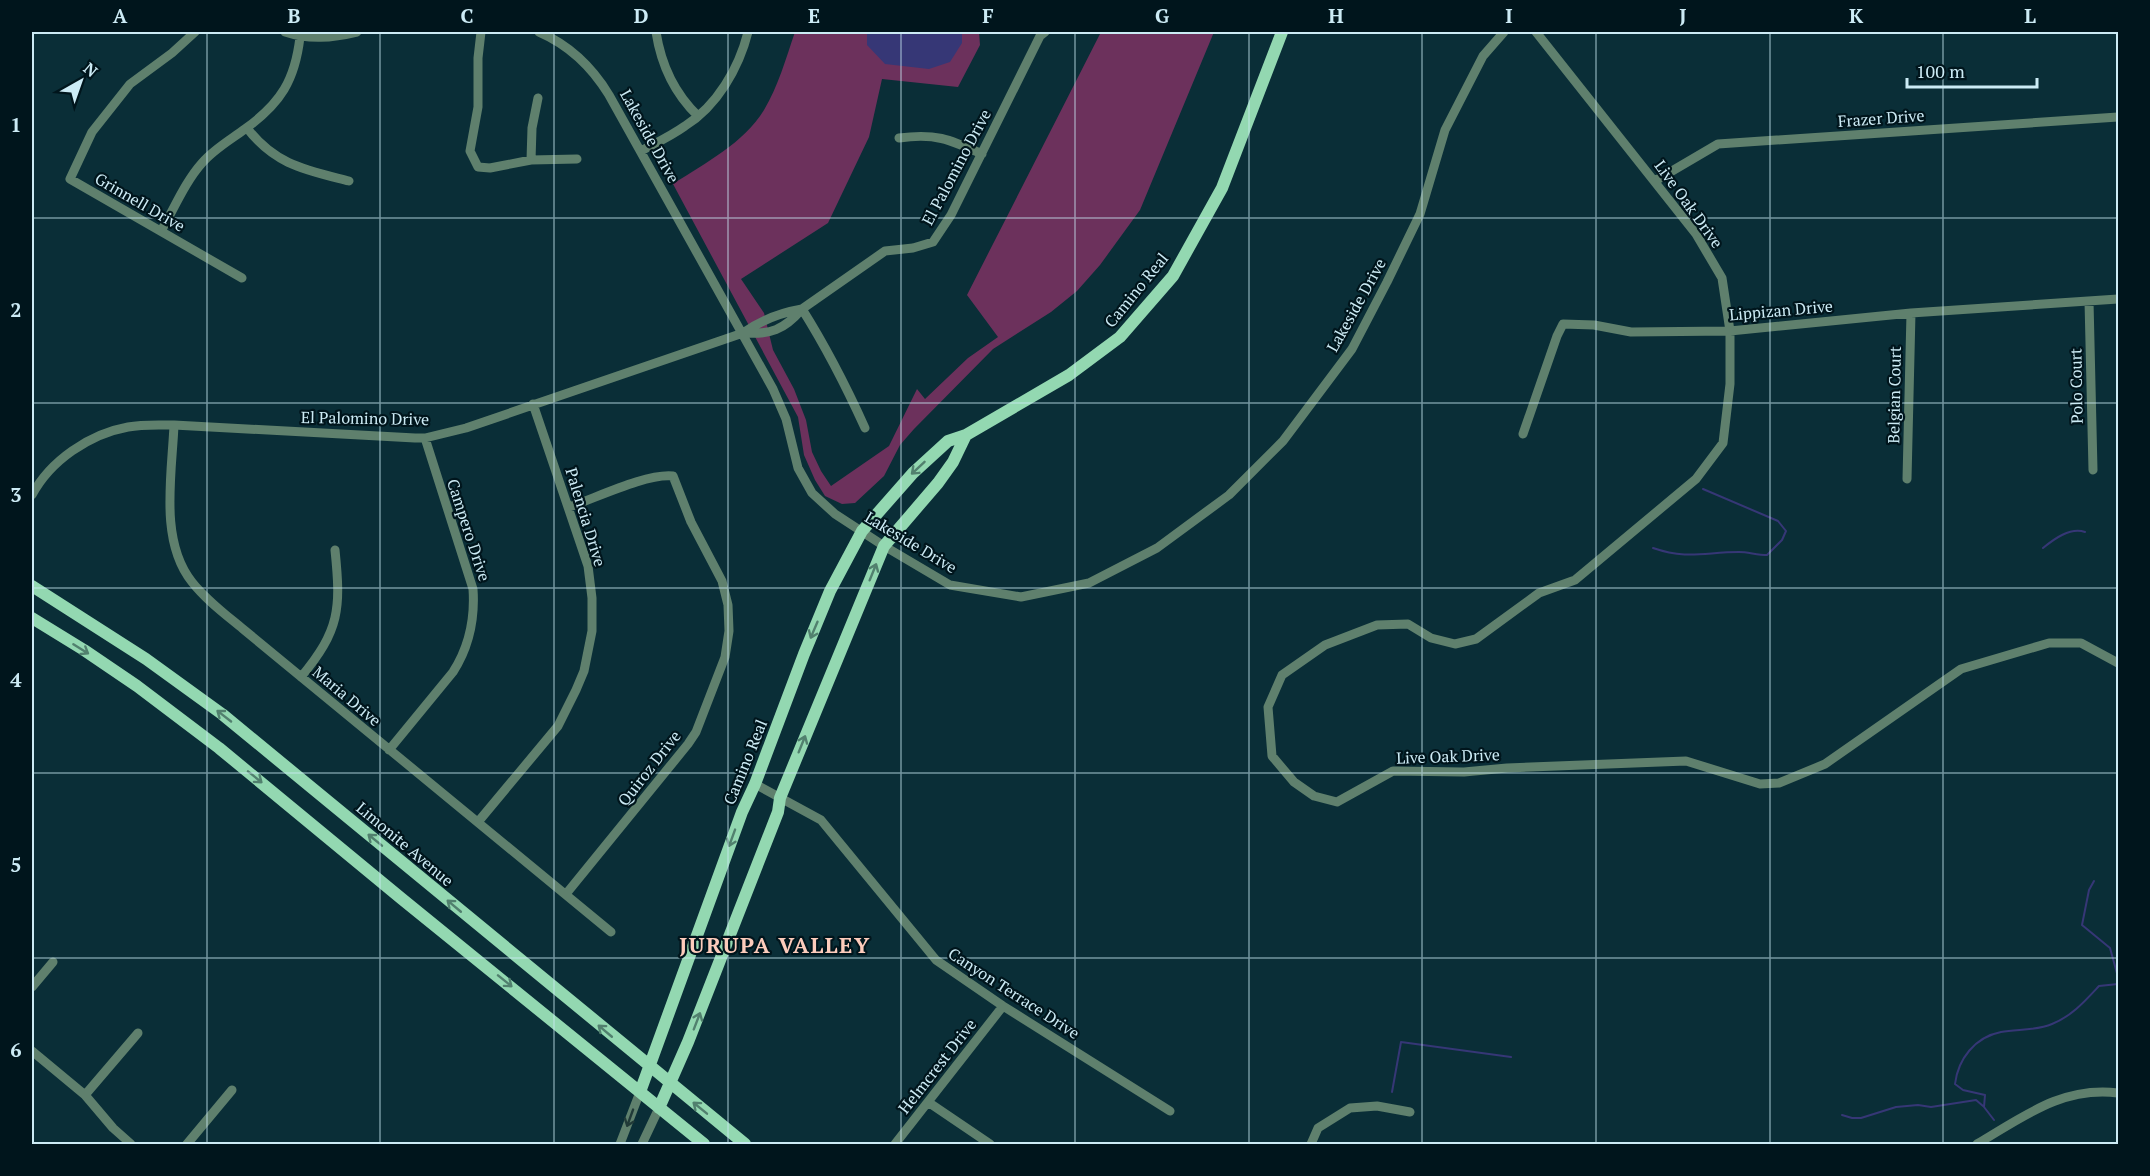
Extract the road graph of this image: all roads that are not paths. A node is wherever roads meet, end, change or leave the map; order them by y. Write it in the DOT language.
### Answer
graph roads {
  1 [pos="195,32"];
  2 [pos="285,32"];
  3 [pos="357,32"];
  4 [pos="481,32"];
  5 [pos="539,32"];
  6 [pos="656,32"];
  7 [pos="747,32"];
  8 [pos="1282,32"];
  9 [pos="1504,32"];
  10 [pos="1536,32"];
  11 [pos="1042,33"];
  12 [pos="300,37"];
  13 [pos="538,98"];
  14 [pos="698,117"];
  15 [pos="2118,117"];
  16 [pos="247,128"];
  17 [pos="899,138"];
  18 [pos="641,151"];
  19 [pos="981,154"];
  20 [pos="577,159"];
  21 [pos="531,160"];
  22 [pos="1655,181"];
  23 [pos="349,182"];
  24 [pos="161,231"];
  25 [pos="242,278"];
  26 [pos="2118,299"];
  27 [pos="2089,301"];
  28 [pos="802,309"];
  29 [pos="1911,313"];
  30 [pos="776,315"];
  31 [pos="782,326"];
  32 [pos="1730,331"];
  33 [pos="742,333"];
  34 [pos="533,404"];
  35 [pos="174,425"];
  36 [pos="865,428"];
  37 [pos="1523,434"];
  38 [pos="966,435"];
  39 [pos="425,438"];
  40 [pos="2093,470"];
  41 [pos="1907,479"];
  42 [pos="32,495"];
  43 [pos="569,507"];
  44 [pos="862,531"];
  45 [pos="884,546"];
  46 [pos="335,550"];
  47 [pos="32,586"];
  48 [pos="32,618"];
  49 [pos="2118,663"];
  50 [pos="301,677"];
  51 [pos="389,750"];
  52 [pos="755,784"];
  53 [pos="780,798"];
  54 [pos="478,822"];
  55 [pos="566,894"];
  56 [pos="611,932"];
  57 [pos="53,962"];
  58 [pos="32,987"];
  59 [pos="1003,1006"];
  60 [pos="138,1033"];
  61 [pos="32,1051"];
  62 [pos="650,1068"];
  63 [pos="670,1084"];
  64 [pos="232,1090"];
  65 [pos="640,1092"];
  66 [pos="2118,1093"];
  67 [pos="85,1095"];
  68 [pos="928,1102"];
  69 [pos="659,1108"];
  70 [pos="1170,1111"];
  71 [pos="1410,1112"];
  72 [pos="131,1144"];
  73 [pos="187,1144"];
  74 [pos="621,1144"];
  75 [pos="642,1144"];
  76 [pos="704,1144"];
  77 [pos="745,1144"];
  78 [pos="895,1144"];
  79 [pos="990,1144"];
  80 [pos="1311,1144"];
  81 [pos="1977,1144"];
  1 -- 24 [label="street, Grinnell Drive"];
  2 -- 12 [label="street"];
  3 -- 12 [label="street"];
  4 -- 21 [label="street"];
  5 -- 18 [label="street, Lakeside Drive"];
  6 -- 14 [label="street"];
  7 -- 14 [label="street"];
  8 -- 38 [label="main road, Camino Real"];
  9 -- 45 [label="street, Lakeside Drive"];
  10 -- 22 [label="street, Live Oak Drive"];
  11 -- 19 [label="street, El Palomino Drive"];
  12 -- 16 [label="street"];
  13 -- 21 [label="street"];
  14 -- 18 [label="street"];
  15 -- 22 [label="street, Frazer Drive"];
  16 -- 23 [label="street"];
  16 -- 24 [label="street"];
  17 -- 19 [label="street"];
  18 -- 33 [label="street, Lakeside Drive"];
  19 -- 28 [label="street, El Palomino Drive"];
  20 -- 21 [label="street"];
  22 -- 32 [label="street, Live Oak Drive"];
  24 -- 25 [label="street, Grinnell Drive"];
  26 -- 27 [label="street, Lippizan Drive"];
  27 -- 29 [label="street, Lippizan Drive"];
  27 -- 40 [label="street, Polo Court"];
  28 -- 30 [label="street, El Palomino Drive"];
  28 -- 31 [label="street, El Palomino Drive"];
  28 -- 36 [label="street"];
  29 -- 32 [label="street, Lippizan Drive"];
  29 -- 41 [label="street, Belgian Court"];
  30 -- 31 [label="street"];
  30 -- 33 [label="street, El Palomino Drive"];
  31 -- 33 [label="street, El Palomino Drive"];
  32 -- 37 [label="street, Lippizan Drive"];
  32 -- 49 [label="street, Live Oak Drive"];
  33 -- 34 [label="street, El Palomino Drive"];
  33 -- 44 [label="street, Lakeside Drive"];
  34 -- 39 [label="street, El Palomino Drive"];
  34 -- 43 [label="street, Palencia Drive"];
  35 -- 39 [label="street, El Palomino Drive"];
  35 -- 42 [label="street, El Palomino Drive"];
  35 -- 50 [label="street, Maria Drive"];
  38 -- 44 [label="main road, Camino Real, one-way"];
  38 -- 45 [label="main road"];
  39 -- 51 [label="street, Campero Drive"];
  43 -- 54 [label="street, Palencia Drive"];
  43 -- 55 [label="street, Quiroz Drive"];
  44 -- 45 [label="street, Lakeside Drive"];
  44 -- 52 [label="main road, Camino Real, one-way"];
  53 -- 45 [label="main road, one-way"];
  46 -- 50 [label="street"];
  62 -- 47 [label="main road, Limonite Avenue, one-way"];
  48 -- 65 [label="main road, one-way"];
  50 -- 51 [label="street, Maria Drive"];
  51 -- 54 [label="street, Maria Drive"];
  52 -- 53 [label="street, Canyon Terrace Drive"];
  52 -- 62 [label="main road, Camino Real, one-way"];
  53 -- 59 [label="street, Canyon Terrace Drive"];
  63 -- 53 [label="main road, one-way"];
  54 -- 55 [label="street, Maria Drive"];
  55 -- 56 [label="street, Maria Drive"];
  57 -- 58 [label="street"];
  59 -- 68 [label="street, Helmcrest Drive"];
  59 -- 70 [label="street, Canyon Terrace Drive"];
  60 -- 67 [label="street"];
  61 -- 67 [label="street"];
  62 -- 63 [label="main road, Limonite Avenue"];
  62 -- 65 [label="main road, Camino Real"];
  63 -- 69 [label="main road"];
  77 -- 63 [label="main road, Limonite Avenue, one-way"];
  64 -- 73 [label="street"];
  65 -- 69 [label="main road"];
  65 -- 74 [label="street, Camino Real, one-way"];
  66 -- 81 [label="street"];
  67 -- 72 [label="street"];
  68 -- 78 [label="street, Helmcrest Drive"];
  68 -- 79 [label="street"];
  69 -- 75 [label="street"];
  69 -- 76 [label="main road"];
  71 -- 80 [label="street"];
}
